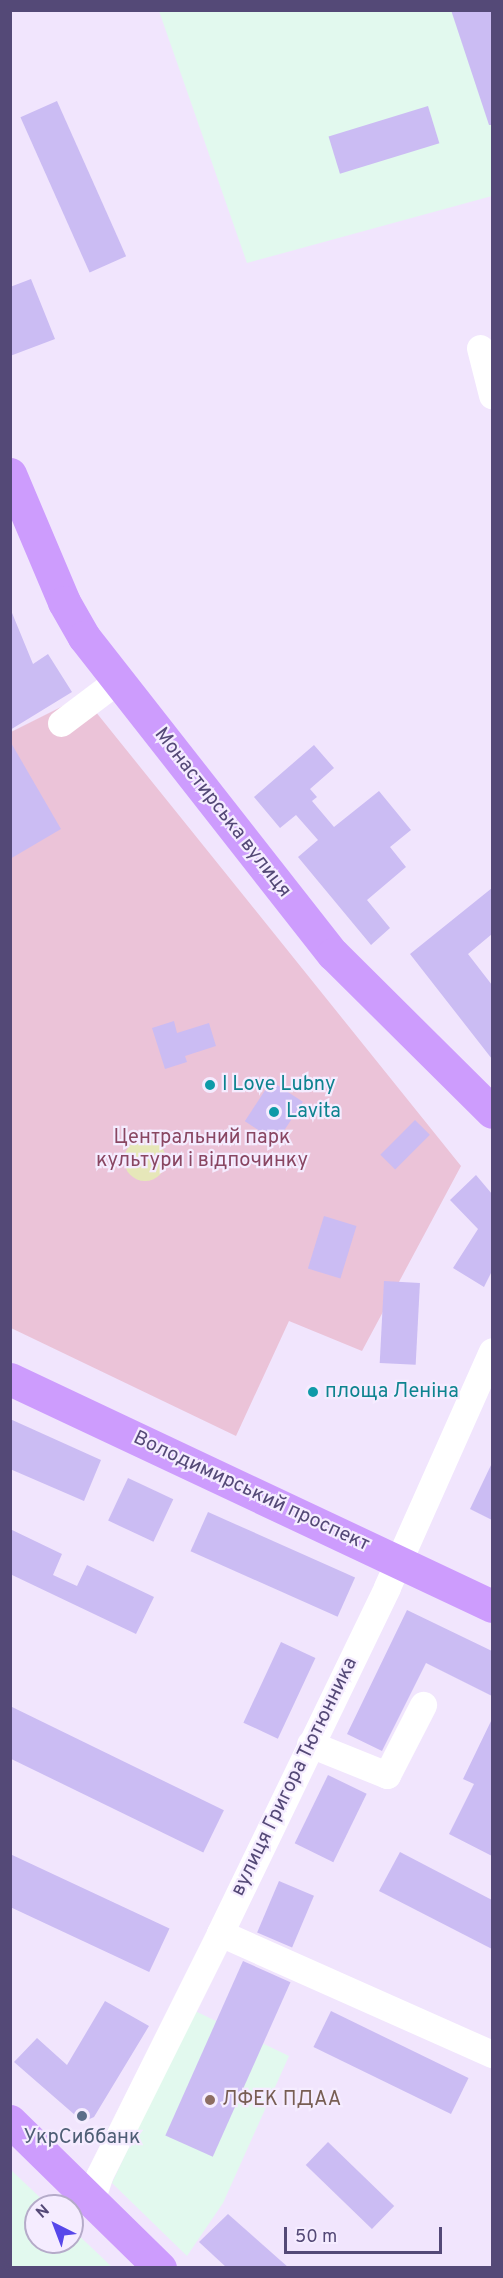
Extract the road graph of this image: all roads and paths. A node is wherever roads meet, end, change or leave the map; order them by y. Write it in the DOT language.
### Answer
graph roads {
  1 [pos="480,348"];
  2 [pos="492,395"];
  3 [pos="10,474"];
  4 [pos="118,680"];
  5 [pos="61,723"];
  6 [pos="492,1112"];
  7 [pos="489,1365"];
  8 [pos="10,1378"];
  9 [pos="399,1562"];
  10 [pos="492,1606"];
  11 [pos="423,1706"];
  12 [pos="310,1744"];
  13 [pos="220,1933"];
  14 [pos="492,2054"];
  15 [pos="10,2121"];
  16 [pos="92,2198"];
  17 [pos="160,2268"];
  1 -- 2 [label="street"];
  3 -- 4 [label="main road, Монастирська вулиця"];
  4 -- 5 [label="street"];
  4 -- 6 [label="main road, Монастирська вулиця"];
  7 -- 9 [label="street, вулиця Григора Тютюнника"];
  8 -- 9 [label="main road, Володимирський проспект"];
  9 -- 10 [label="main road, Володимирський проспект"];
  9 -- 12 [label="street, вулиця Григора Тютюнника"];
  11 -- 12 [label="street"];
  12 -- 13 [label="street, вулиця Григора Тютюнника"];
  13 -- 14 [label="street"];
  13 -- 16 [label="street, вулиця Григора Тютюнника"];
  15 -- 16 [label="main road"];
  16 -- 17 [label="main road"];
}
